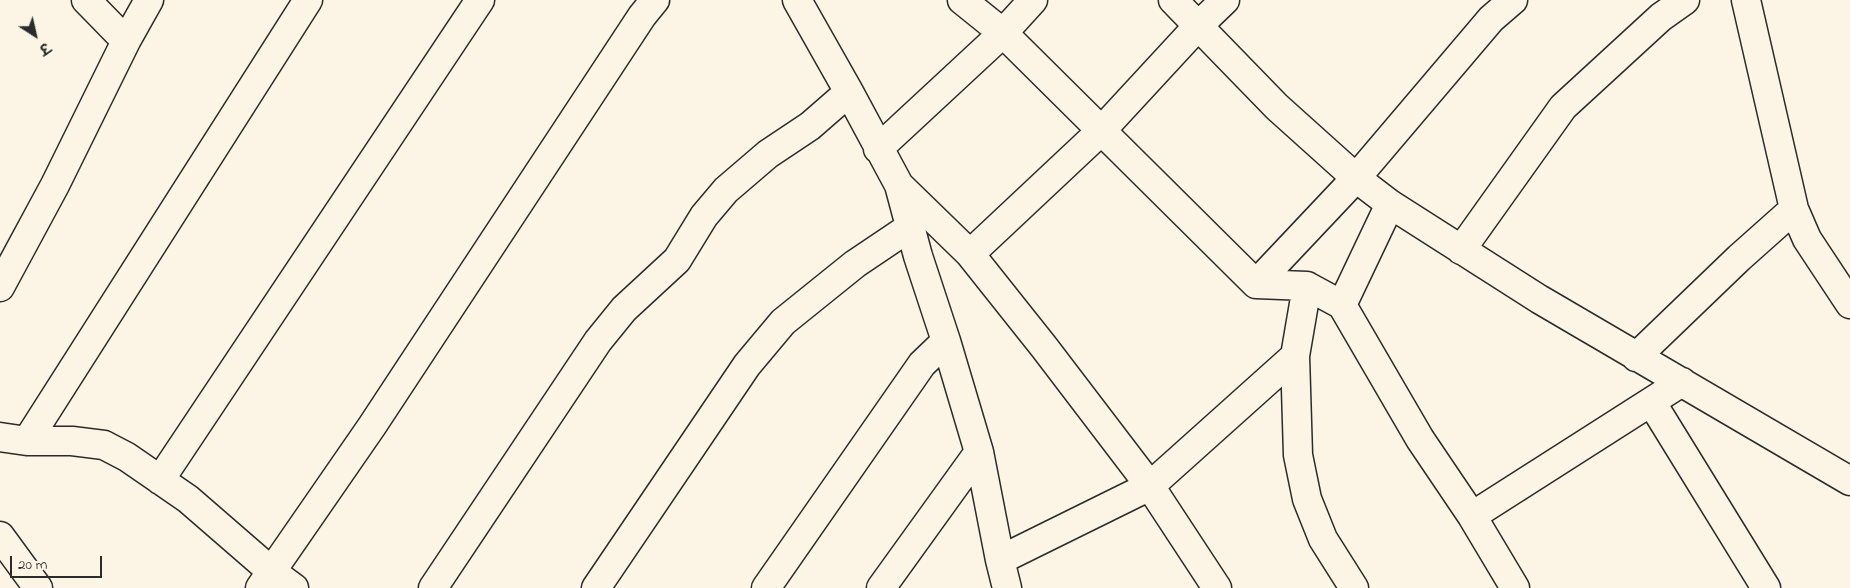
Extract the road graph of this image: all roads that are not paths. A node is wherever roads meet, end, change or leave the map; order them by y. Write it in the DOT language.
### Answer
graph roads {
  1 [pos="86,0"];
  2 [pos="149,0"];
  3 [pos="308,0"];
  4 [pos="480,0"];
  5 [pos="655,0"];
  6 [pos="798,0"];
  7 [pos="962,0"];
  8 [pos="1033,0"];
  9 [pos="1173,0"];
  10 [pos="1225,0"];
  11 [pos="1513,0"];
  12 [pos="1686,0"];
  13 [pos="1746,0"];
  14 [pos="1198,26"];
  15 [pos="1002,33"];
  16 [pos="126,41"];
  17 [pos="849,92"];
  18 [pos="1101,131"];
  19 [pos="878,149"];
  20 [pos="1356,178"];
  21 [pos="898,185"];
  22 [pos="1390,204"];
  23 [pos="1794,210"];
  24 [pos="910,226"];
  25 [pos="1461,250"];
  26 [pos="970,254"];
  27 [pos="1256,284"];
  28 [pos="1307,286"];
  29 [pos="0,288"];
  30 [pos="1850,304"];
  31 [pos="1342,306"];
  32 [pos="946,341"];
  33 [pos="1295,356"];
  34 [pos="1636,357"];
  35 [pos="1682,382"];
  36 [pos="1652,403"];
  37 [pos="0,437"];
  38 [pos="27,441"];
  39 [pos="979,452"];
  40 [pos="160,480"];
  41 [pos="1850,481"];
  42 [pos="1150,486"];
  43 [pos="1472,516"];
  44 [pos="0,536"];
  45 [pos="1000,560"];
  46 [pos="265,580"];
  47 [pos="38,588"];
  48 [pos="294,588"];
  49 [pos="433,588"];
  50 [pos="596,588"];
  51 [pos="766,588"];
  52 [pos="881,588"];
  53 [pos="1007,588"];
  54 [pos="1217,588"];
  55 [pos="1354,588"];
  56 [pos="1515,588"];
  57 [pos="1766,588"];
  1 -- 16 [label="street"];
  2 -- 16 [label="street"];
  3 -- 38 [label="street"];
  4 -- 40 [label="street"];
  5 -- 46 [label="street"];
  6 -- 17 [label="street"];
  7 -- 15 [label="street"];
  8 -- 15 [label="street"];
  9 -- 14 [label="street"];
  10 -- 14 [label="street"];
  11 -- 20 [label="street"];
  12 -- 25 [label="street"];
  13 -- 23 [label="street"];
  14 -- 18 [label="street"];
  14 -- 20 [label="street"];
  15 -- 18 [label="street"];
  15 -- 19 [label="street"];
  16 -- 29 [label="street"];
  17 -- 19 [label="street"];
  17 -- 49 [label="street"];
  18 -- 26 [label="street"];
  18 -- 27 [label="street"];
  19 -- 21 [label="street"];
  20 -- 22 [label="street"];
  20 -- 27 [label="street"];
  21 -- 24 [label="street"];
  21 -- 26 [label="street"];
  22 -- 25 [label="street"];
  22 -- 31 [label="street"];
  23 -- 30 [label="street"];
  23 -- 34 [label="street"];
  24 -- 32 [label="street"];
  24 -- 50 [label="street"];
  25 -- 34 [label="street"];
  26 -- 42 [label="street"];
  27 -- 28 [label="street"];
  28 -- 31 [label="street"];
  28 -- 33 [label="street"];
  31 -- 43 [label="street"];
  32 -- 39 [label="street"];
  32 -- 51 [label="street"];
  33 -- 42 [label="street"];
  33 -- 55 [label="street"];
  34 -- 35 [label="street"];
  35 -- 36 [label="street"];
  35 -- 41 [label="street"];
  36 -- 43 [label="street"];
  36 -- 57 [label="street"];
  37 -- 38 [label="street"];
  38 -- 40 [label="street"];
  39 -- 45 [label="street"];
  39 -- 52 [label="street"];
  40 -- 46 [label="street"];
  42 -- 45 [label="street"];
  42 -- 54 [label="street"];
  43 -- 56 [label="street"];
  44 -- 47 [label="street"];
  45 -- 53 [label="street"];
  46 -- 48 [label="street"];
}
